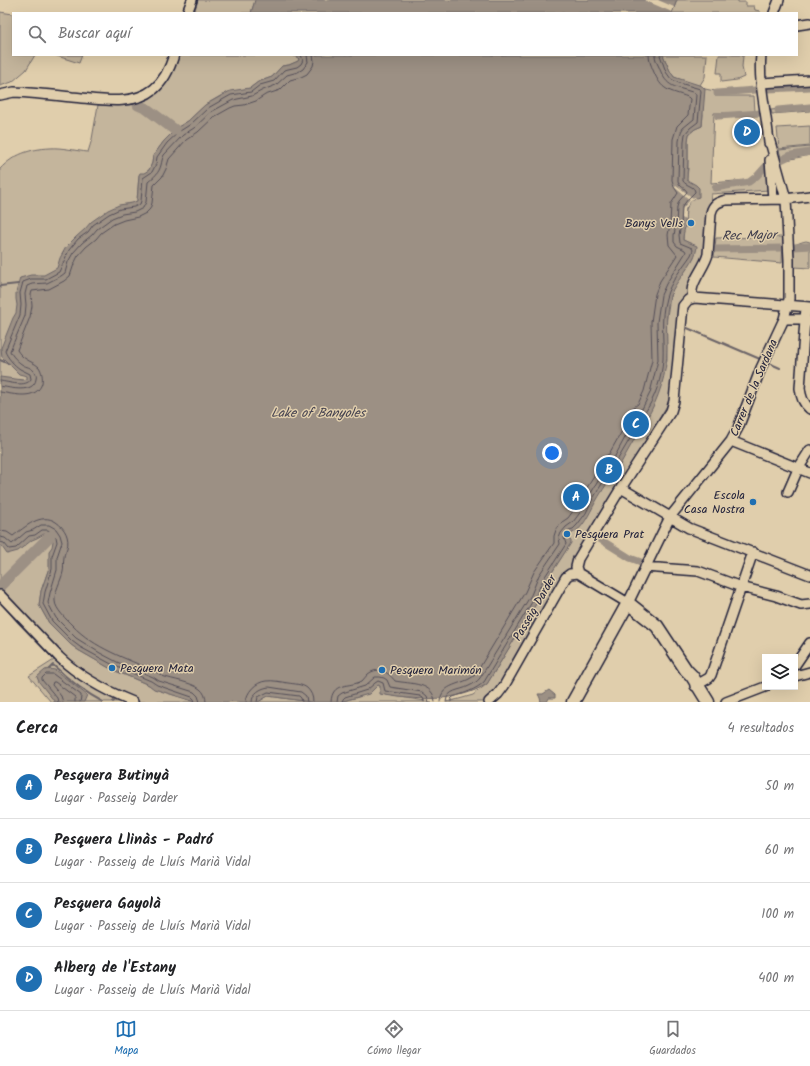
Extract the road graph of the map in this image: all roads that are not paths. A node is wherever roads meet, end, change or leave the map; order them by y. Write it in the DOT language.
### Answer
graph roads {
  1 [pos="192,0"];
  2 [pos="779,0"];
  3 [pos="187,12"];
  4 [pos="774,12"];
  5 [pos="810,23"];
  6 [pos="798,25"];
  7 [pos="174,56"];
  8 [pos="761,56"];
  9 [pos="810,80"];
  10 [pos="761,83"];
  11 [pos="0,95"];
  12 [pos="769,138"];
  13 [pos="810,196"];
  14 [pos="786,198"];
  15 [pos="773,199"];
  16 [pos="694,298"];
  17 [pos="788,305"];
  18 [pos="808,307"];
  19 [pos="784,319"];
  20 [pos="807,321"];
  21 [pos="810,409"];
  22 [pos="732,441"];
  23 [pos="810,450"];
  24 [pos="798,469"];
  25 [pos="810,473"];
  26 [pos="621,488"];
  27 [pos="788,492"];
  28 [pos="670,517"];
  29 [pos="752,552"];
  30 [pos="646,567"];
  31 [pos="578,573"];
  32 [pos="810,575"];
  33 [pos="741,587"];
  34 [pos="3,597"];
  35 [pos="628,603"];
  36 [pos="810,604"];
  37 [pos="810,643"];
  38 [pos="798,661"];
  39 [pos="686,673"];
  40 [pos="696,686"];
  41 [pos="762,688"];
  42 [pos="133,702"];
  43 [pos="488,702"];
  44 [pos="573,702"];
  45 [pos="705,702"];
  46 [pos="726,702"];
  1 -- 3 [label="street"];
  2 -- 4 [label="street"];
  5 -- 6 [label="street"];
  7 -- 11 [label="street"];
  8 -- 10 [label="street"];
  9 -- 10 [label="street"];
  10 -- 12 [label="street"];
  12 -- 14 [label="street, Carrer de la Sardana"];
  12 -- 15 [label="street"];
  13 -- 14 [label="street"];
  14 -- 15 [label="street"];
  14 -- 17 [label="street, Carrer de la Sardana"];
  15 -- 16 [label="street"];
  16 -- 17 [label="street"];
  16 -- 26 [label="street"];
  17 -- 18 [label="street"];
  17 -- 19 [label="street, Carrer de la Sardana"];
  18 -- 20 [label="street"];
  19 -- 20 [label="street"];
  19 -- 22 [label="street, Carrer de la Sardana"];
  20 -- 21 [label="street"];
  22 -- 24 [label="street"];
  22 -- 28 [label="street, Carrer de la Sardana"];
  23 -- 24 [label="street"];
  24 -- 25 [label="street"];
  24 -- 27 [label="street"];
  26 -- 28 [label="street"];
  26 -- 31 [label="street"];
  28 -- 29 [label="street"];
  28 -- 30 [label="street, Carrer de la Sardana"];
  29 -- 32 [label="street"];
  29 -- 33 [label="street"];
  30 -- 33 [label="street"];
  30 -- 35 [label="street, Carrer de la Sardana"];
  31 -- 35 [label="street"];
  31 -- 43 [label="street, Passeig Darder"];
  33 -- 36 [label="street"];
  33 -- 40 [label="street"];
  34 -- 42 [label="street"];
  35 -- 39 [label="main road"];
  35 -- 44 [label="main road, Carrer de la Sardana"];
  37 -- 38 [label="street"];
  39 -- 40 [label="main road"];
  39 -- 45 [label="main road"];
  40 -- 45 [label="main road"];
  41 -- 46 [label="street"];
}
